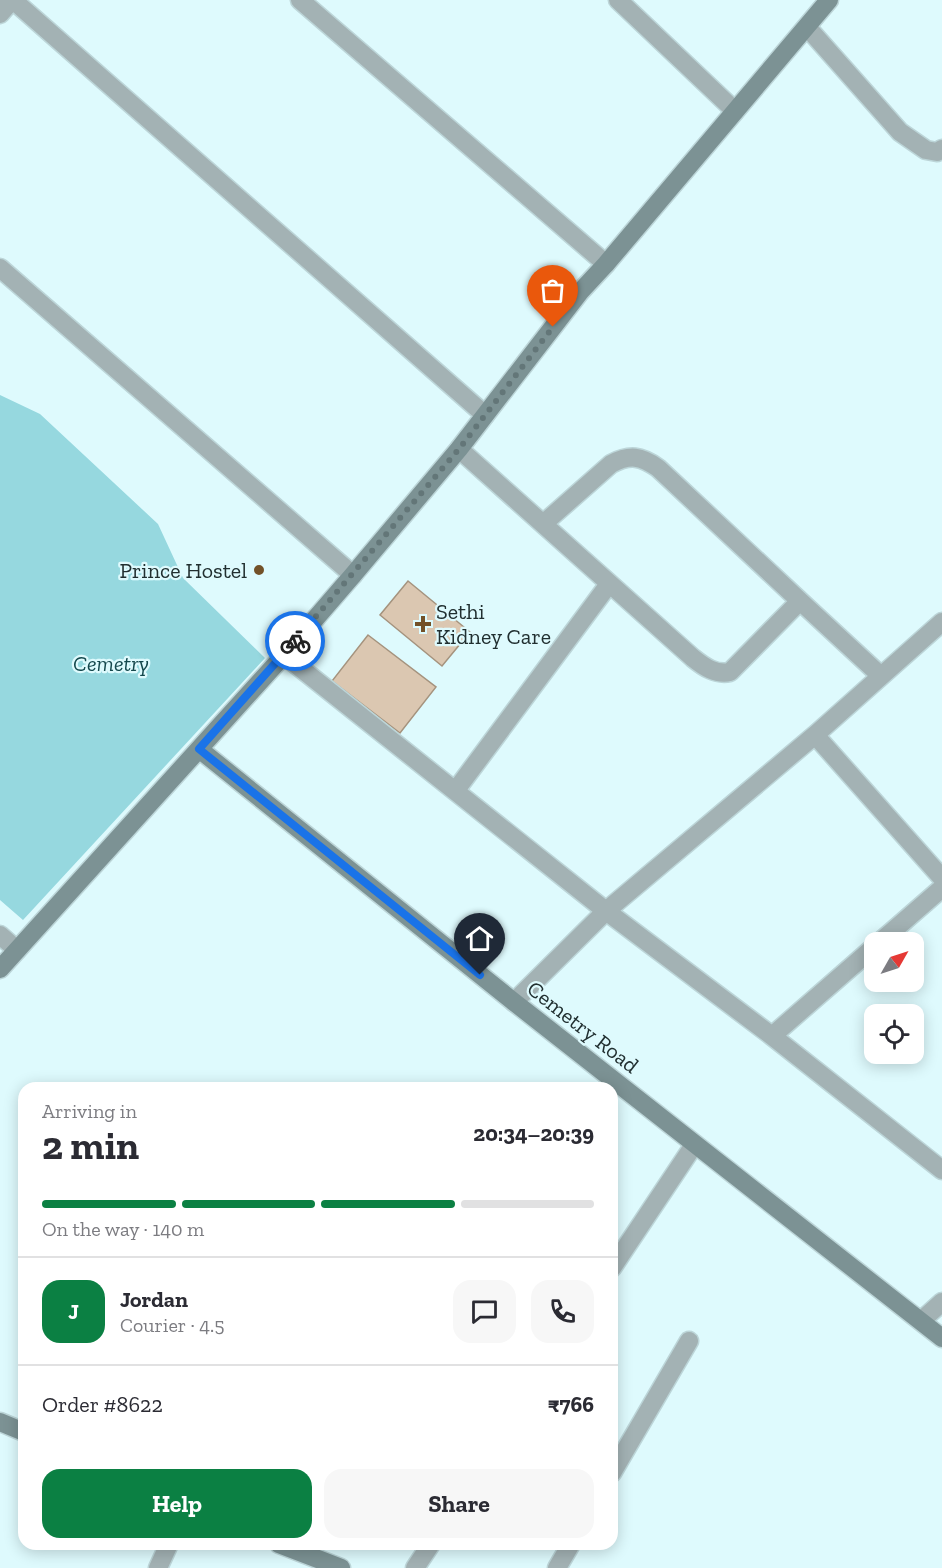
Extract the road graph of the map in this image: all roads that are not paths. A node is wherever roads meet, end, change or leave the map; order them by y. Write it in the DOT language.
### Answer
graph roads {
  1 [pos="12,0"];
  2 [pos="300,0"];
  3 [pos="618,0"];
  4 [pos="829,0"];
  5 [pos="0,14"];
  6 [pos="807,27"];
  7 [pos="735,111"];
  8 [pos="942,149"];
  9 [pos="606,264"];
  10 [pos="0,268"];
  11 [pos="485,415"];
  12 [pos="459,449"];
  13 [pos="543,524"];
  14 [pos="353,575"];
  15 [pos="609,584"];
  16 [pos="801,601"];
  17 [pos="942,622"];
  18 [pos="284,655"];
  19 [pos="881,676"];
  20 [pos="815,735"];
  21 [pos="199,749"];
  22 [pos="456,790"];
  23 [pos="942,878"];
  24 [pos="942,888"];
  25 [pos="606,911"];
  26 [pos="891,932"];
  27 [pos="0,935"];
  28 [pos="17,950"];
  29 [pos="864,956"];
  30 [pos="0,969"];
  31 [pos="514,1002"];
  32 [pos="772,1036"];
  33 [pos="615,1082"];
  34 [pos="618,1085"];
  35 [pos="694,1145"];
  36 [pos="942,1170"];
  37 [pos="618,1259"];
  38 [pos="942,1302"];
  39 [pos="921,1321"];
  40 [pos="942,1338"];
  41 [pos="689,1341"];
  42 [pos="0,1422"];
  43 [pos="18,1430"];
  44 [pos="618,1463"];
  45 [pos="166,1550"];
  46 [pos="294,1550"];
  47 [pos="427,1550"];
  48 [pos="568,1550"];
  49 [pos="158,1568"];
  50 [pos="341,1568"];
  51 [pos="415,1568"];
  52 [pos="557,1568"];
  1 -- 5 [label="street"];
  1 -- 11 [label="street"];
  2 -- 9 [label="street"];
  3 -- 7 [label="street"];
  4 -- 6 [label="street"];
  6 -- 7 [label="street"];
  6 -- 8 [label="street"];
  7 -- 9 [label="street"];
  9 -- 11 [label="street"];
  10 -- 14 [label="street"];
  11 -- 12 [label="street"];
  12 -- 13 [label="street"];
  12 -- 14 [label="street"];
  13 -- 15 [label="street"];
  13 -- 16 [label="street"];
  14 -- 18 [label="street"];
  15 -- 16 [label="street"];
  15 -- 22 [label="street"];
  16 -- 19 [label="street"];
  17 -- 19 [label="street"];
  18 -- 21 [label="street"];
  18 -- 22 [label="street"];
  19 -- 20 [label="street"];
  20 -- 23 [label="street"];
  20 -- 25 [label="street"];
  21 -- 28 [label="street"];
  21 -- 31 [label="street, Cemetry Road"];
  22 -- 25 [label="street"];
  24 -- 26 [label="street"];
  25 -- 31 [label="street"];
  25 -- 32 [label="street"];
  27 -- 28 [label="street"];
  28 -- 30 [label="street"];
  29 -- 32 [label="street"];
  31 -- 33 [label="street, Cemetry Road"];
  32 -- 36 [label="street"];
  34 -- 35 [label="street, Cemetry Road"];
  35 -- 37 [label="street"];
  35 -- 39 [label="street, Cemetry Road"];
  38 -- 39 [label="street"];
  39 -- 40 [label="street, Cemetry Road"];
  41 -- 44 [label="street"];
  42 -- 43 [label="street"];
  45 -- 49 [label="street"];
  46 -- 50 [label="street"];
  47 -- 51 [label="street"];
  48 -- 52 [label="street"];
}
